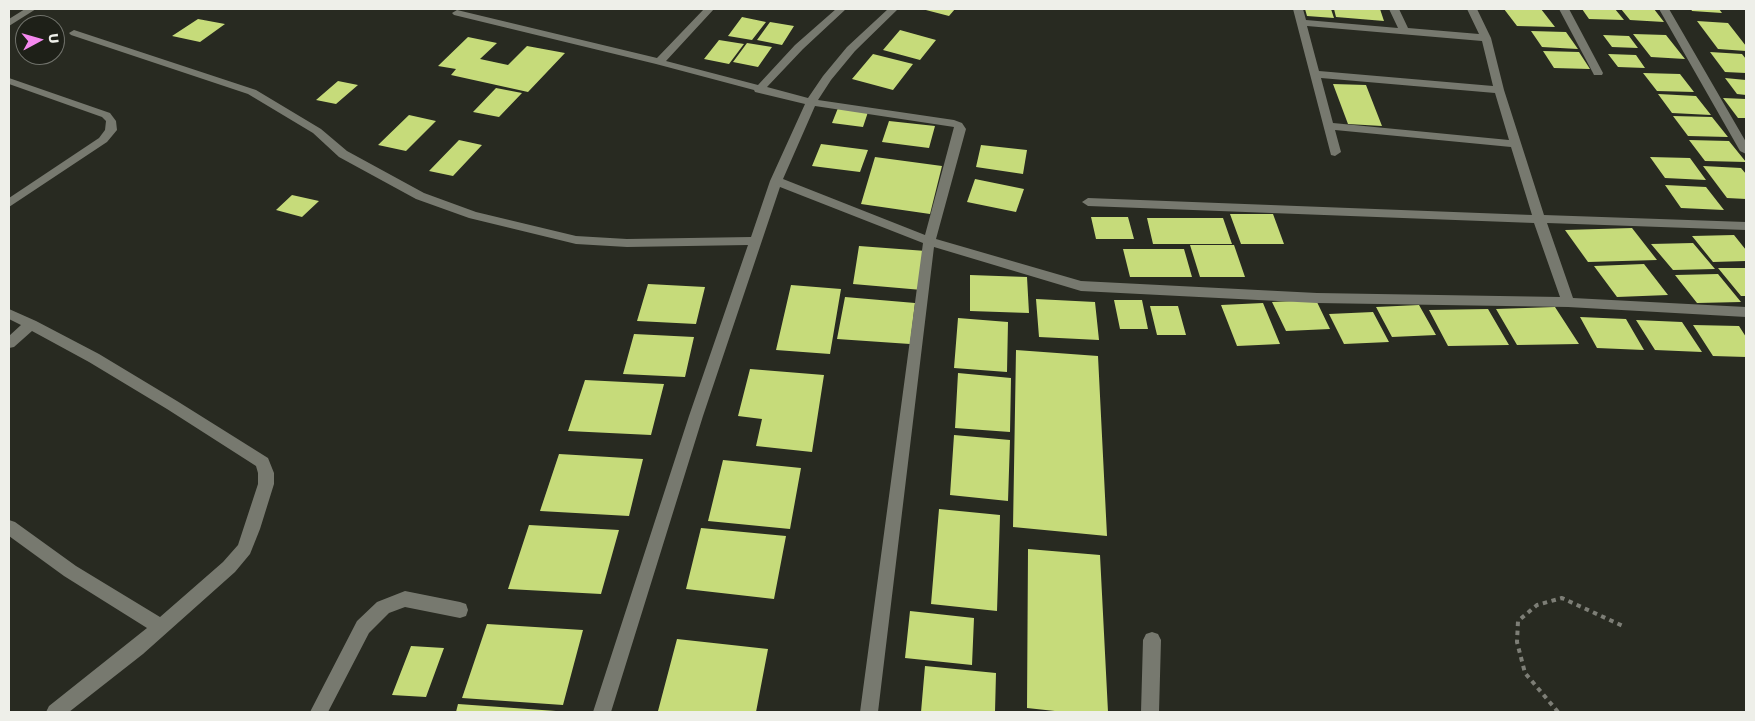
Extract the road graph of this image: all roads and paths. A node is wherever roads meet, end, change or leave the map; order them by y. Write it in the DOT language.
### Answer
graph roads {
  1 [pos="31,9"];
  2 [pos="708,9"];
  3 [pos="841,9"];
  4 [pos="893,9"];
  5 [pos="1298,9"];
  6 [pos="1394,9"];
  7 [pos="1472,9"];
  8 [pos="1564,9"];
  9 [pos="1664,9"];
  10 [pos="457,12"];
  11 [pos="1302,22"];
  12 [pos="9,23"];
  13 [pos="1404,31"];
  14 [pos="74,33"];
  15 [pos="1486,38"];
  16 [pos="659,62"];
  17 [pos="1598,73"];
  18 [pos="1315,74"];
  19 [pos="12,85"];
  20 [pos="759,90"];
  21 [pos="1499,90"];
  22 [pos="811,102"];
  23 [pos="1329,126"];
  24 [pos="1516,144"];
  25 [pos="1746,151"];
  26 [pos="1335,152"];
  27 [pos="776,181"];
  28 [pos="1088,202"];
  29 [pos="9,203"];
  30 [pos="1539,219"];
  31 [pos="1746,226"];
  32 [pos="756,241"];
  33 [pos="929,241"];
  34 [pos="1568,302"];
  35 [pos="1746,312"];
  36 [pos="9,314"];
  37 [pos="31,324"];
  38 [pos="9,343"];
  39 [pos="9,527"];
  40 [pos="460,610"];
  41 [pos="1625,627"];
  42 [pos="162,628"];
  43 [pos="1152,640"];
  44 [pos="55,712"];
  45 [pos="318,712"];
  46 [pos="602,712"];
  47 [pos="869,712"];
  48 [pos="1150,712"];
  49 [pos="1558,712"];
  1 -- 12 [label="street"];
  2 -- 16 [label="street"];
  3 -- 20 [label="street"];
  4 -- 22 [label="street"];
  5 -- 11 [label="street"];
  6 -- 13 [label="street"];
  7 -- 15 [label="street"];
  8 -- 17 [label="street"];
  9 -- 25 [label="street"];
  10 -- 16 [label="street"];
  11 -- 13 [label="street"];
  11 -- 18 [label="street"];
  13 -- 15 [label="street"];
  14 -- 32 [label="street"];
  15 -- 21 [label="street"];
  16 -- 20 [label="street"];
  18 -- 21 [label="street"];
  18 -- 23 [label="street"];
  19 -- 29 [label="street"];
  20 -- 22 [label="street"];
  21 -- 24 [label="street"];
  22 -- 27 [label="street"];
  22 -- 33 [label="street"];
  23 -- 24 [label="street"];
  23 -- 26 [label="street"];
  24 -- 30 [label="street"];
  27 -- 32 [label="street"];
  27 -- 33 [label="street"];
  28 -- 30 [label="street"];
  30 -- 31 [label="street"];
  30 -- 34 [label="street"];
  32 -- 46 [label="street"];
  33 -- 34 [label="street"];
  33 -- 47 [label="street"];
  34 -- 35 [label="street"];
  36 -- 37 [label="street"];
  37 -- 38 [label="street"];
  37 -- 42 [label="street"];
  39 -- 42 [label="street"];
  40 -- 45 [label="street"];
  41 -- 49 [label="path"];
  42 -- 44 [label="street"];
  43 -- 48 [label="street"];
}
